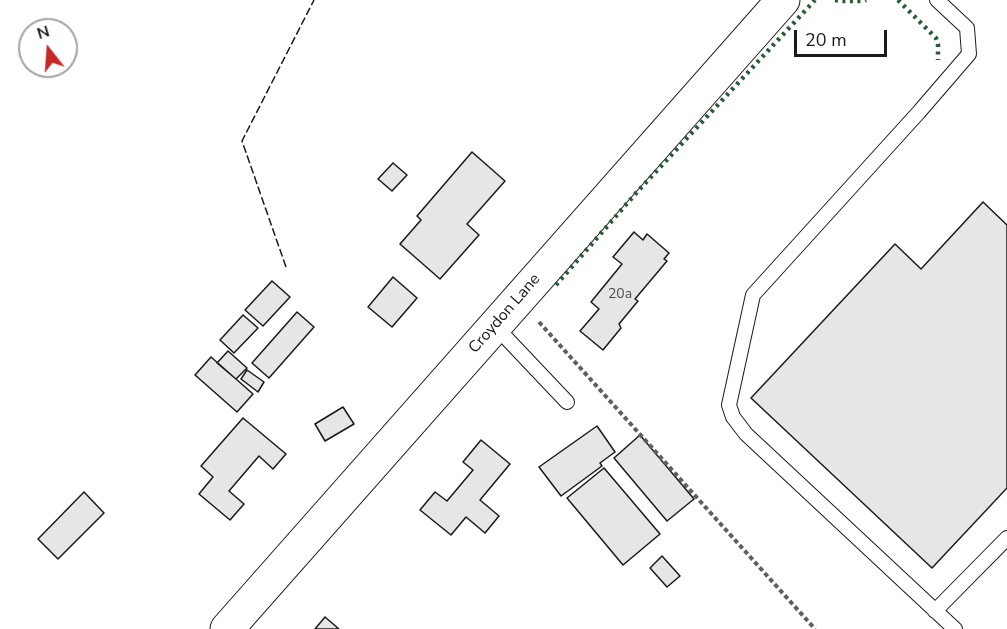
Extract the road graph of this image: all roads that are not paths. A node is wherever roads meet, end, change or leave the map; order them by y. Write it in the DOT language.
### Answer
graph roads {
  1 [pos="783,0"];
  2 [pos="937,0"];
  3 [pos="495,326"];
  4 [pos="567,402"];
  5 [pos="1007,538"];
  6 [pos="935,611"];
  7 [pos="227,629"];
  8 [pos="955,629"];
  1 -- 3 [label="main road, Croydon Lane"];
  2 -- 6 [label="lane"];
  3 -- 4 [label="lane"];
  3 -- 7 [label="main road, Croydon Lane"];
  5 -- 6 [label="lane"];
  6 -- 8 [label="lane"];
}
